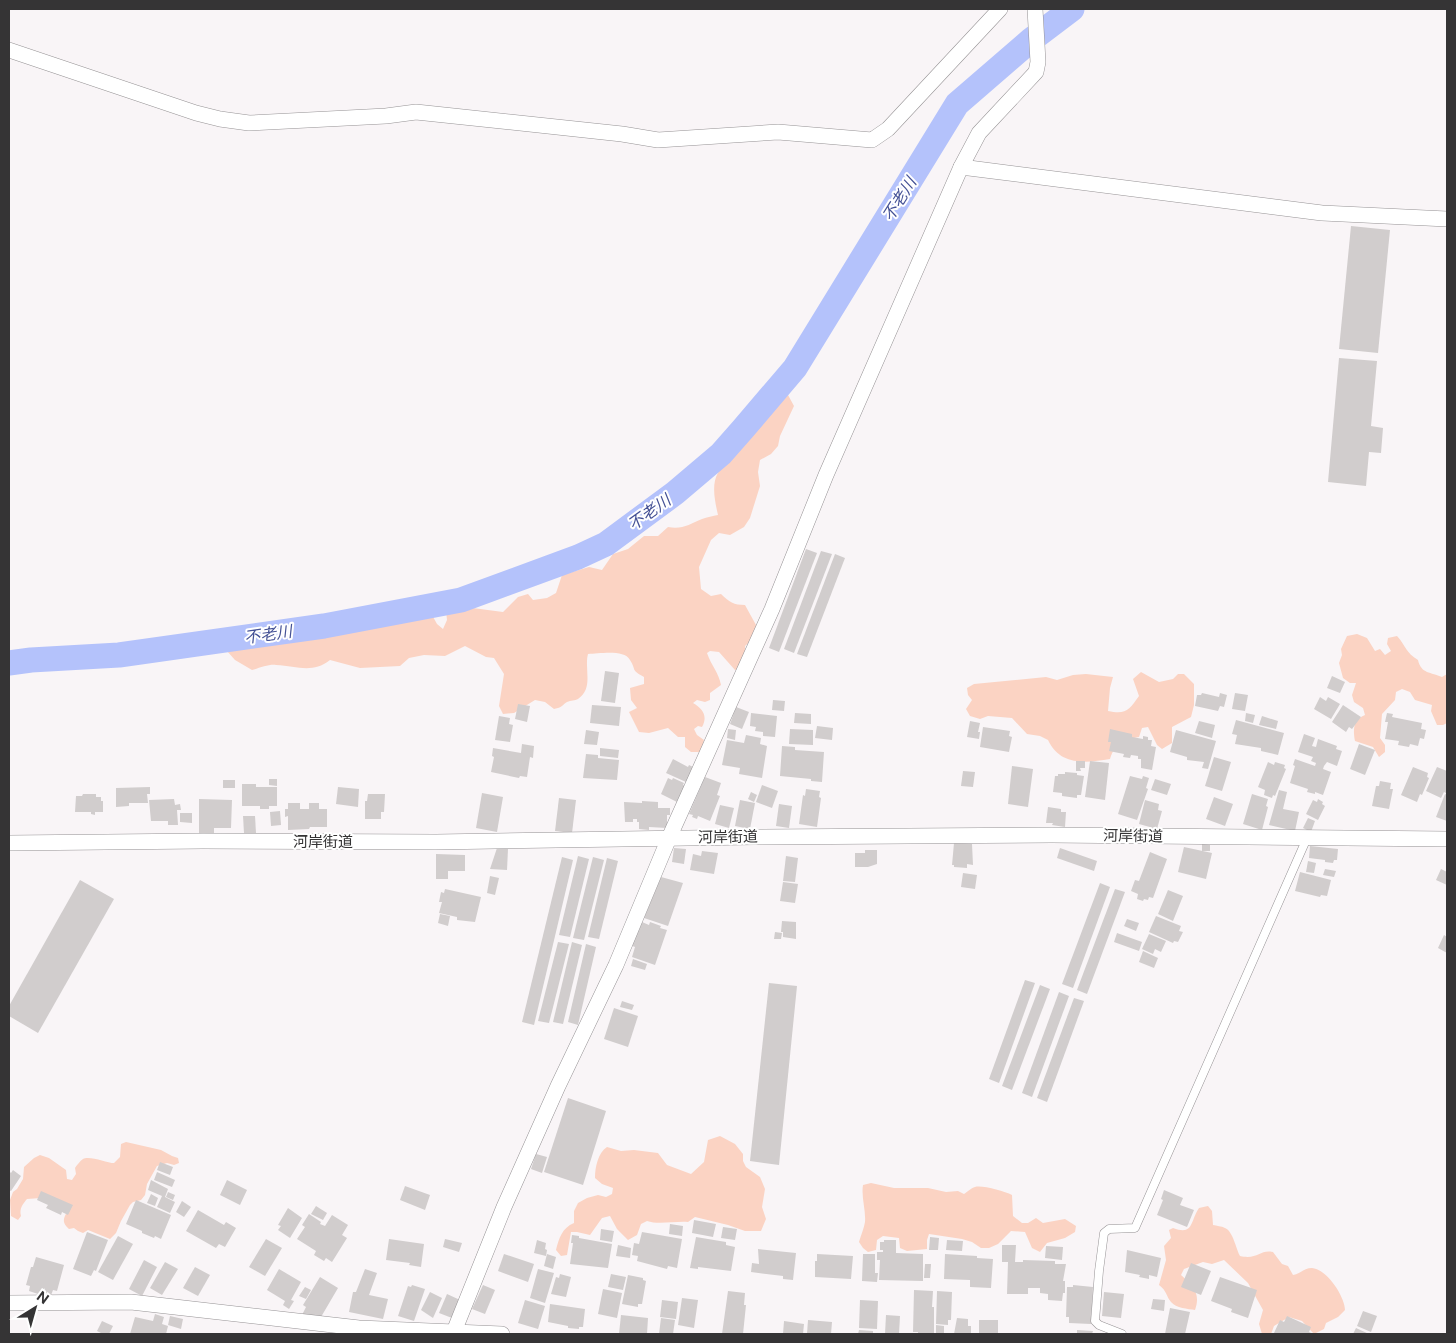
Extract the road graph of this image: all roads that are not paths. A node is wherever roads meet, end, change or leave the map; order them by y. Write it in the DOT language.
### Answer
graph roads {
  1 [pos="1000,9"];
  2 [pos="1035,9"];
  3 [pos="9,50"];
  4 [pos="961,167"];
  5 [pos="1447,219"];
  6 [pos="1307,837"];
  7 [pos="669,838"];
  8 [pos="1447,839"];
  9 [pos="9,843"];
  10 [pos="9,1303"];
  11 [pos="454,1333"];
  12 [pos="502,1334"];
  13 [pos="1122,1334"];
  1 -- 3 [label="street"];
  2 -- 4 [label="street"];
  4 -- 5 [label="street"];
  4 -- 7 [label="street"];
  6 -- 7 [label="street, 河岸街道"];
  6 -- 8 [label="street, 河岸街道"];
  6 -- 13 [label="lane"];
  7 -- 9 [label="street, 河岸街道"];
  7 -- 11 [label="street"];
  10 -- 11 [label="street"];
  11 -- 12 [label="street"];
}
